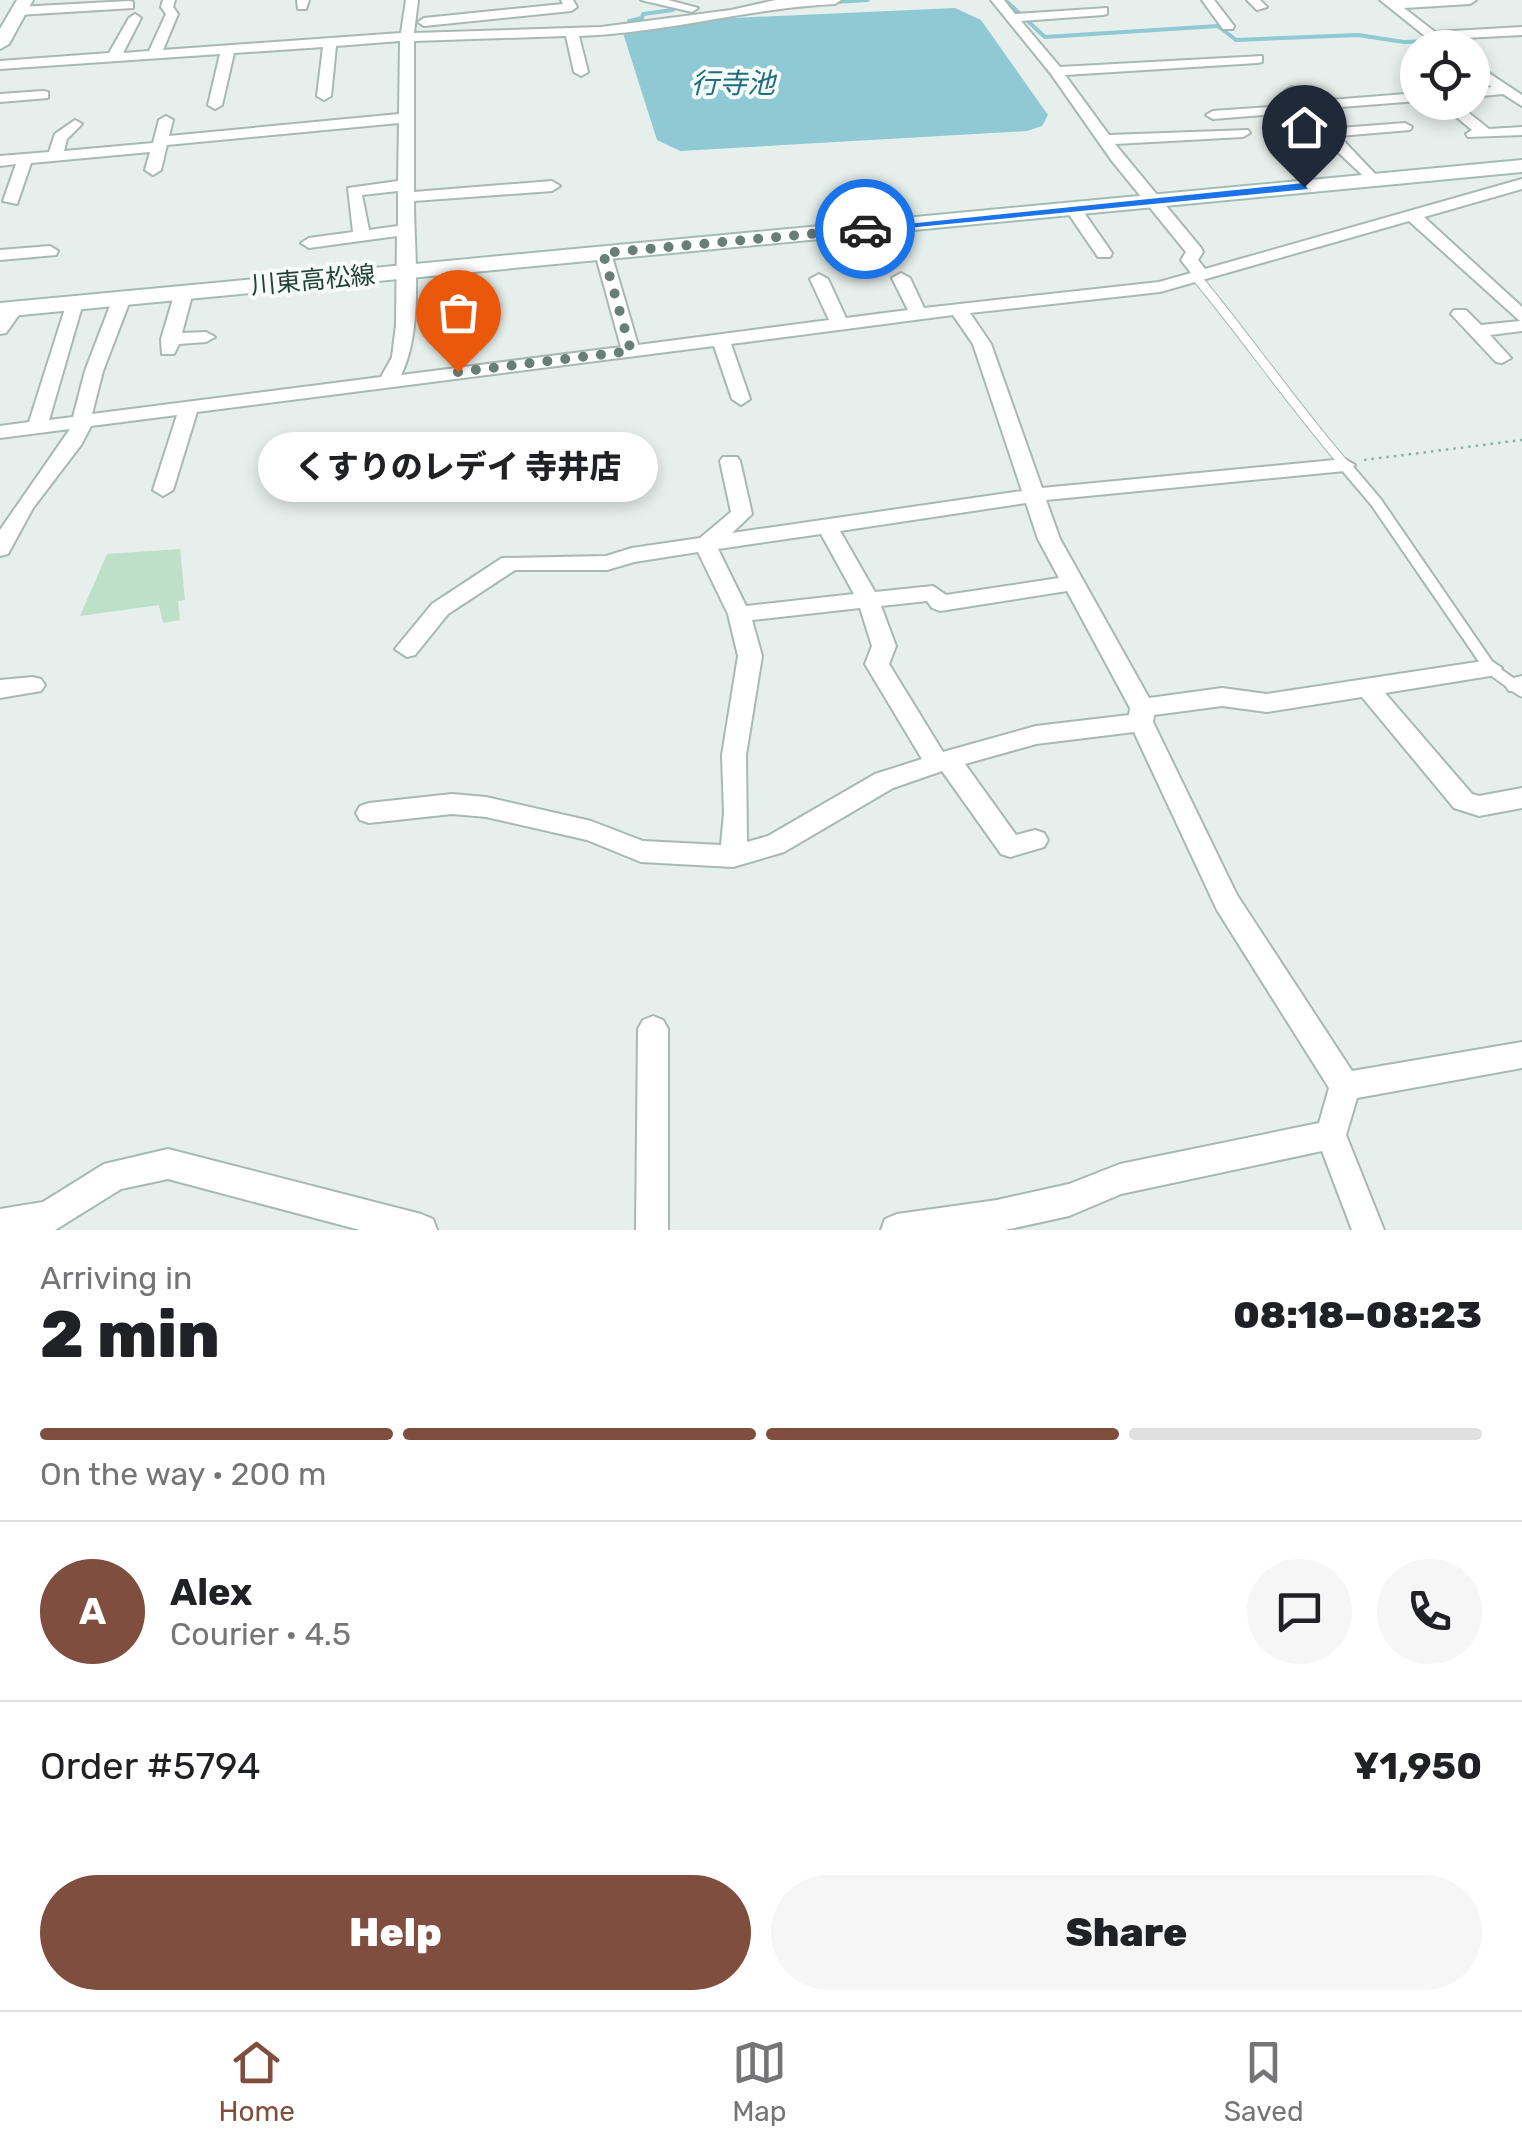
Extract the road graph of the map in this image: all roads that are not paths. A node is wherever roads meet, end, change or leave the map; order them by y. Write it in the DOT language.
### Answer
graph roads {
  1 [pos="169,0"];
  2 [pos="428,0"];
  3 [pos="568,0"];
  4 [pos="647,0"];
  5 [pos="835,0"];
  6 [pos="997,0"];
  7 [pos="1208,0"];
  8 [pos="1470,0"];
  9 [pos="412,1"];
  10 [pos="793,1"];
  11 [pos="1443,1"];
  12 [pos="1388,2"];
  13 [pos="721,3"];
  14 [pos="21,6"];
  15 [pos="92,8"];
  16 [pos="54,10"];
  17 [pos="130,10"];
  18 [pos="1103,10"];
  19 [pos="1017,17"];
  20 [pos="1228,26"];
  21 [pos="408,30"];
  22 [pos="1423,30"];
  23 [pos="1522,31"];
  24 [pos="511,32"];
  25 [pos="572,32"];
  26 [pos="1490,33"];
  27 [pos="330,42"];
  28 [pos="0,44"];
  29 [pos="228,48"];
  30 [pos="512,50"];
  31 [pos="156,53"];
  32 [pos="114,57"];
  33 [pos="1257,59"];
  34 [pos="81,60"];
  35 [pos="0,65"];
  36 [pos="1056,71"];
  37 [pos="581,72"];
  38 [pos="101,75"];
  39 [pos="1490,77"];
  40 [pos="1522,79"];
  41 [pos="1496,81"];
  42 [pos="1490,84"];
  43 [pos="1252,91"];
  44 [pos="1292,91"];
  45 [pos="43,95"];
  46 [pos="324,96"];
  47 [pos="0,98"];
  48 [pos="1400,98"];
  49 [pos="1202,102"];
  50 [pos="1522,102"];
  51 [pos="216,104"];
  52 [pos="1212,115"];
  53 [pos="408,118"];
  54 [pos="166,120"];
  55 [pos="1466,120"];
  56 [pos="76,124"];
  57 [pos="1405,127"];
  58 [pos="1522,131"];
  59 [pos="1328,133"];
  60 [pos="1288,136"];
  61 [pos="1104,140"];
  62 [pos="161,144"];
  63 [pos="55,156"];
  64 [pos="25,159"];
  65 [pos="0,161"];
  66 [pos="1522,166"];
  67 [pos="153,170"];
  68 [pos="1373,180"];
  69 [pos="1522,184"];
  70 [pos="552,186"];
  71 [pos="406,191"];
  72 [pos="11,201"];
  73 [pos="1155,202"];
  74 [pos="1074,210"];
  75 [pos="1412,215"];
  76 [pos="405,230"];
  77 [pos="362,236"];
  78 [pos="309,244"];
  79 [pos="50,252"];
  80 [pos="603,253"];
  81 [pos="0,254"];
  82 [pos="1104,254"];
  83 [pos="404,272"];
  84 [pos="901,278"];
  85 [pos="1201,278"];
  86 [pos="819,279"];
  87 [pos="184,292"];
  88 [pos="122,298"];
  89 [pos="74,302"];
  90 [pos="958,309"];
  91 [pos="7,310"];
  92 [pos="1460,314"];
  93 [pos="919,315"];
  94 [pos="1522,316"];
  95 [pos="840,324"];
  96 [pos="1522,326"];
  97 [pos="0,329"];
  98 [pos="1477,331"];
  99 [pos="206,337"];
  100 [pos="722,340"];
  101 [pos="631,351"];
  102 [pos="1502,358"];
  103 [pos="389,381"];
  104 [pos="741,399"];
  105 [pos="188,408"];
  106 [pos="83,422"];
  107 [pos="37,427"];
  108 [pos="0,432"];
  109 [pos="730,461"];
  110 [pos="1345,465"];
  111 [pos="163,490"];
  112 [pos="1034,497"];
  113 [pos="827,526"];
  114 [pos="705,544"];
  115 [pos="0,549"];
  116 [pos="1072,583"];
  117 [pos="868,600"];
  118 [pos="739,614"];
  119 [pos="408,649"];
  120 [pos="1490,668"];
  121 [pos="33,686"];
  122 [pos="1366,686"];
  123 [pos="1520,687"];
  124 [pos="0,689"];
  125 [pos="1141,715"];
  126 [pos="945,760"];
  127 [pos="1522,798"];
  128 [pos="369,813"];
  129 [pos="1035,840"];
  130 [pos="733,856"];
  131 [pos="653,1028"];
  132 [pos="1522,1054"];
  133 [pos="1345,1086"];
  134 [pos="1330,1135"];
  135 [pos="341,1221"];
  136 [pos="48,1224"];
  137 [pos="0,1225"];
  138 [pos="422,1230"];
  139 [pos="652,1230"];
  140 [pos="897,1230"];
  141 [pos="1368,1230"];
  1 -- 31 [label="street"];
  2 -- 9 [label="street"];
  3 -- 21 [label="street"];
  4 -- 13 [label="street"];
  5 -- 10 [label="street"];
  6 -- 19 [label="street"];
  7 -- 20 [label="street"];
  8 -- 11 [label="street"];
  9 -- 21 [label="street"];
  10 -- 13 [label="street"];
  10 -- 25 [label="street"];
  11 -- 12 [label="street"];
  12 -- 22 [label="street"];
  14 -- 16 [label="street"];
  14 -- 28 [label="main road"];
  15 -- 16 [label="street"];
  15 -- 17 [label="street"];
  17 -- 32 [label="street"];
  18 -- 19 [label="street"];
  19 -- 36 [label="street"];
  21 -- 24 [label="street"];
  21 -- 27 [label="street"];
  21 -- 53 [label="street"];
  23 -- 26 [label="street"];
  24 -- 25 [label="street"];
  24 -- 30 [label="street"];
  25 -- 37 [label="street"];
  27 -- 29 [label="street"];
  27 -- 46 [label="street"];
  29 -- 31 [label="street"];
  29 -- 51 [label="street"];
  31 -- 32 [label="street"];
  32 -- 34 [label="street"];
  33 -- 36 [label="street"];
  34 -- 35 [label="street"];
  34 -- 38 [label="street"];
  36 -- 61 [label="street"];
  39 -- 41 [label="street"];
  40 -- 41 [label="street"];
  41 -- 42 [label="street"];
  41 -- 50 [label="street"];
  43 -- 52 [label="street"];
  44 -- 48 [label="street"];
  45 -- 47 [label="street"];
  49 -- 52 [label="street"];
  52 -- 61 [label="street"];
  53 -- 62 [label="street"];
  53 -- 71 [label="street"];
  54 -- 62 [label="street"];
  55 -- 58 [label="street"];
  56 -- 63 [label="street"];
  57 -- 59 [label="street"];
  59 -- 60 [label="street"];
  59 -- 68 [label="street"];
  61 -- 73 [label="street"];
  62 -- 63 [label="street"];
  62 -- 67 [label="street"];
  63 -- 64 [label="street"];
  64 -- 65 [label="street"];
  64 -- 72 [label="street"];
  66 -- 68 [label="main road, 川東高松線"];
  68 -- 73 [label="main road, 川東高松線"];
  69 -- 75 [label="street"];
  70 -- 71 [label="street"];
  71 -- 76 [label="street"];
  71 -- 77 [label="street"];
  73 -- 74 [label="main road, 川東高松線"];
  73 -- 85 [label="street"];
  74 -- 80 [label="main road, 川東高松線"];
  74 -- 82 [label="street"];
  75 -- 85 [label="street"];
  75 -- 94 [label="street"];
  76 -- 77 [label="street"];
  76 -- 83 [label="street"];
  77 -- 78 [label="street"];
  79 -- 81 [label="street"];
  80 -- 83 [label="main road, 川東高松線"];
  80 -- 101 [label="street"];
  83 -- 87 [label="main road, 川東高松線"];
  83 -- 103 [label="street"];
  84 -- 93 [label="street"];
  85 -- 90 [label="street"];
  85 -- 110 [label="lane"];
  86 -- 95 [label="street"];
  87 -- 88 [label="main road, 川東高松線"];
  87 -- 99 [label="street"];
  88 -- 89 [label="main road, 川東高松線"];
  88 -- 106 [label="street"];
  89 -- 91 [label="main road, 川東高松線"];
  89 -- 107 [label="street"];
  90 -- 93 [label="street"];
  90 -- 112 [label="street"];
  91 -- 97 [label="street"];
  92 -- 98 [label="street"];
  93 -- 95 [label="street"];
  95 -- 100 [label="street"];
  96 -- 98 [label="street"];
  98 -- 102 [label="street"];
  100 -- 101 [label="street"];
  100 -- 104 [label="street"];
  101 -- 103 [label="street"];
  103 -- 105 [label="street"];
  105 -- 106 [label="street"];
  105 -- 111 [label="street"];
  106 -- 107 [label="street"];
  106 -- 115 [label="street"];
  107 -- 108 [label="street"];
  109 -- 114 [label="street"];
  110 -- 112 [label="street"];
  110 -- 120 [label="lane"];
  112 -- 113 [label="street"];
  112 -- 116 [label="street"];
  113 -- 114 [label="street"];
  113 -- 117 [label="street"];
  114 -- 118 [label="street"];
  114 -- 119 [label="street"];
  116 -- 117 [label="street"];
  116 -- 125 [label="street"];
  117 -- 118 [label="street"];
  117 -- 126 [label="street"];
  118 -- 130 [label="street"];
  120 -- 122 [label="street"];
  120 -- 123 [label="lane"];
  121 -- 124 [label="street"];
  122 -- 125 [label="street"];
  122 -- 127 [label="street"];
  125 -- 126 [label="street"];
  125 -- 133 [label="street"];
  126 -- 129 [label="street"];
  126 -- 130 [label="street"];
  128 -- 130 [label="street"];
  131 -- 139 [label="street"];
  132 -- 133 [label="street"];
  133 -- 134 [label="street"];
  134 -- 140 [label="street"];
  134 -- 141 [label="street"];
  135 -- 136 [label="street"];
  135 -- 138 [label="street"];
  136 -- 137 [label="street"];
}
